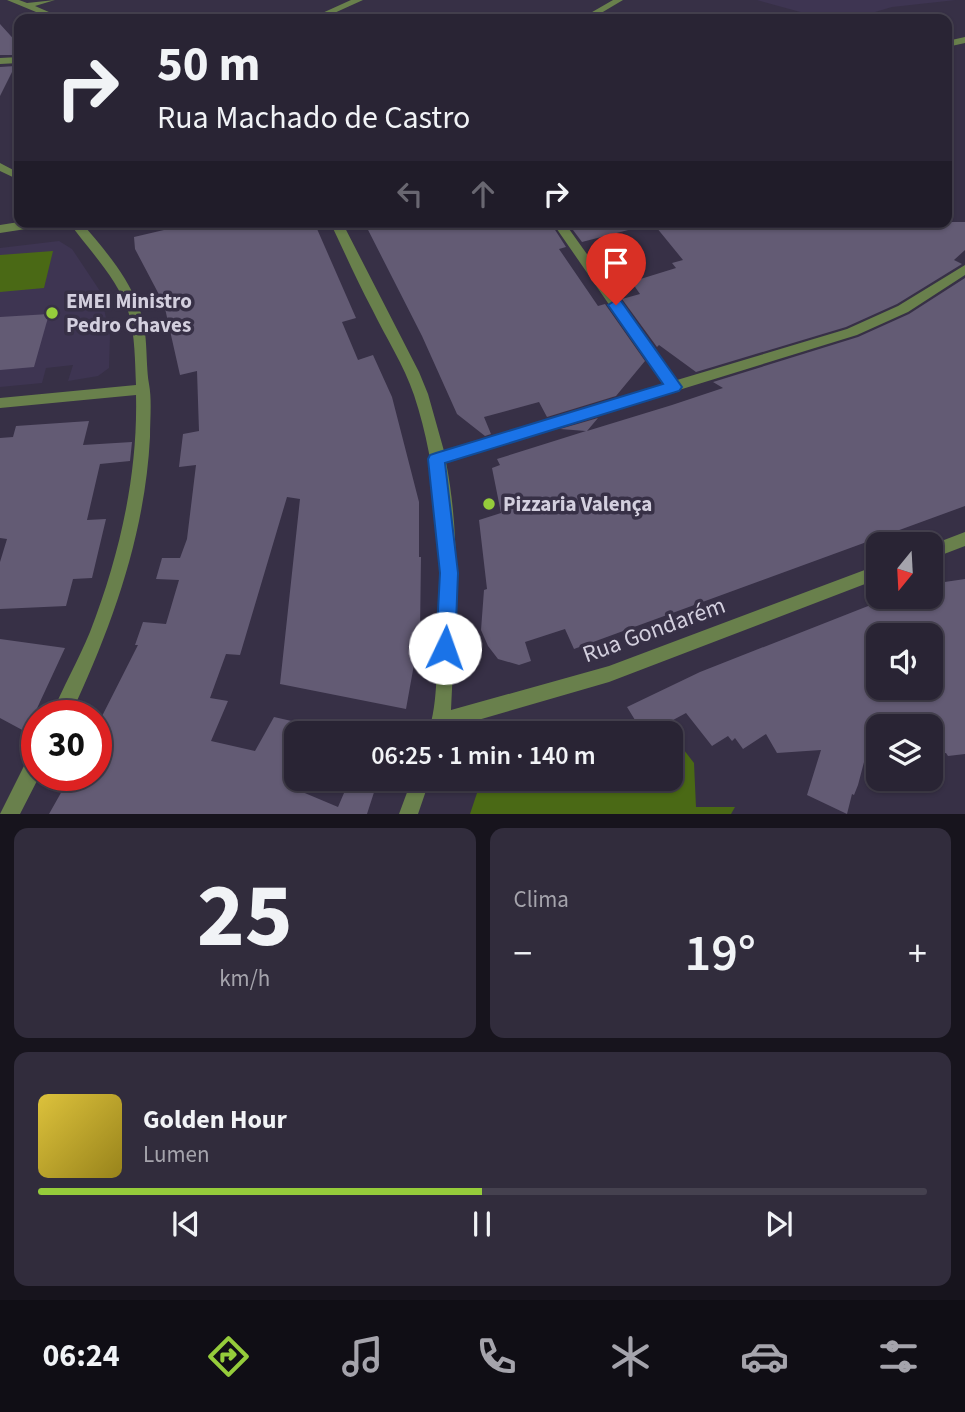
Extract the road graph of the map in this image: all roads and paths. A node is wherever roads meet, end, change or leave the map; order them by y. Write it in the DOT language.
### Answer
graph roads {
  1 [pos="11,0"];
  2 [pos="51,0"];
  3 [pos="359,0"];
  4 [pos="619,0"];
  5 [pos="25,6"];
  6 [pos="47,14"];
  7 [pos="326,14"];
  8 [pos="594,14"];
  9 [pos="79,228"];
  10 [pos="339,228"];
  11 [pos="562,228"];
  12 [pos="965,269"];
  13 [pos="674,387"];
  14 [pos="144,389"];
  15 [pos="0,403"];
  16 [pos="436,459"];
  17 [pos="965,539"];
  18 [pos="943,547"];
  19 [pos="866,577"];
  20 [pos="68,700"];
  21 [pos="439,721"];
  22 [pos="461,721"];
  23 [pos="21,791"];
  24 [pos="417,791"];
  25 [pos="9,814"];
  26 [pos="408,814"];
  1 -- 5 [label="street"];
  2 -- 5 [label="street"];
  3 -- 7 [label="street"];
  4 -- 8 [label="street"];
  5 -- 6 [label="street"];
  9 -- 14 [label="street"];
  10 -- 16 [label="street"];
  11 -- 13 [label="street"];
  12 -- 13 [label="street"];
  13 -- 16 [label="street"];
  14 -- 15 [label="street"];
  14 -- 20 [label="street"];
  16 -- 21 [label="street"];
  17 -- 18 [label="street"];
  19 -- 22 [label="street, Rua Gondarém"];
  23 -- 25 [label="street"];
  24 -- 26 [label="street"];
}
